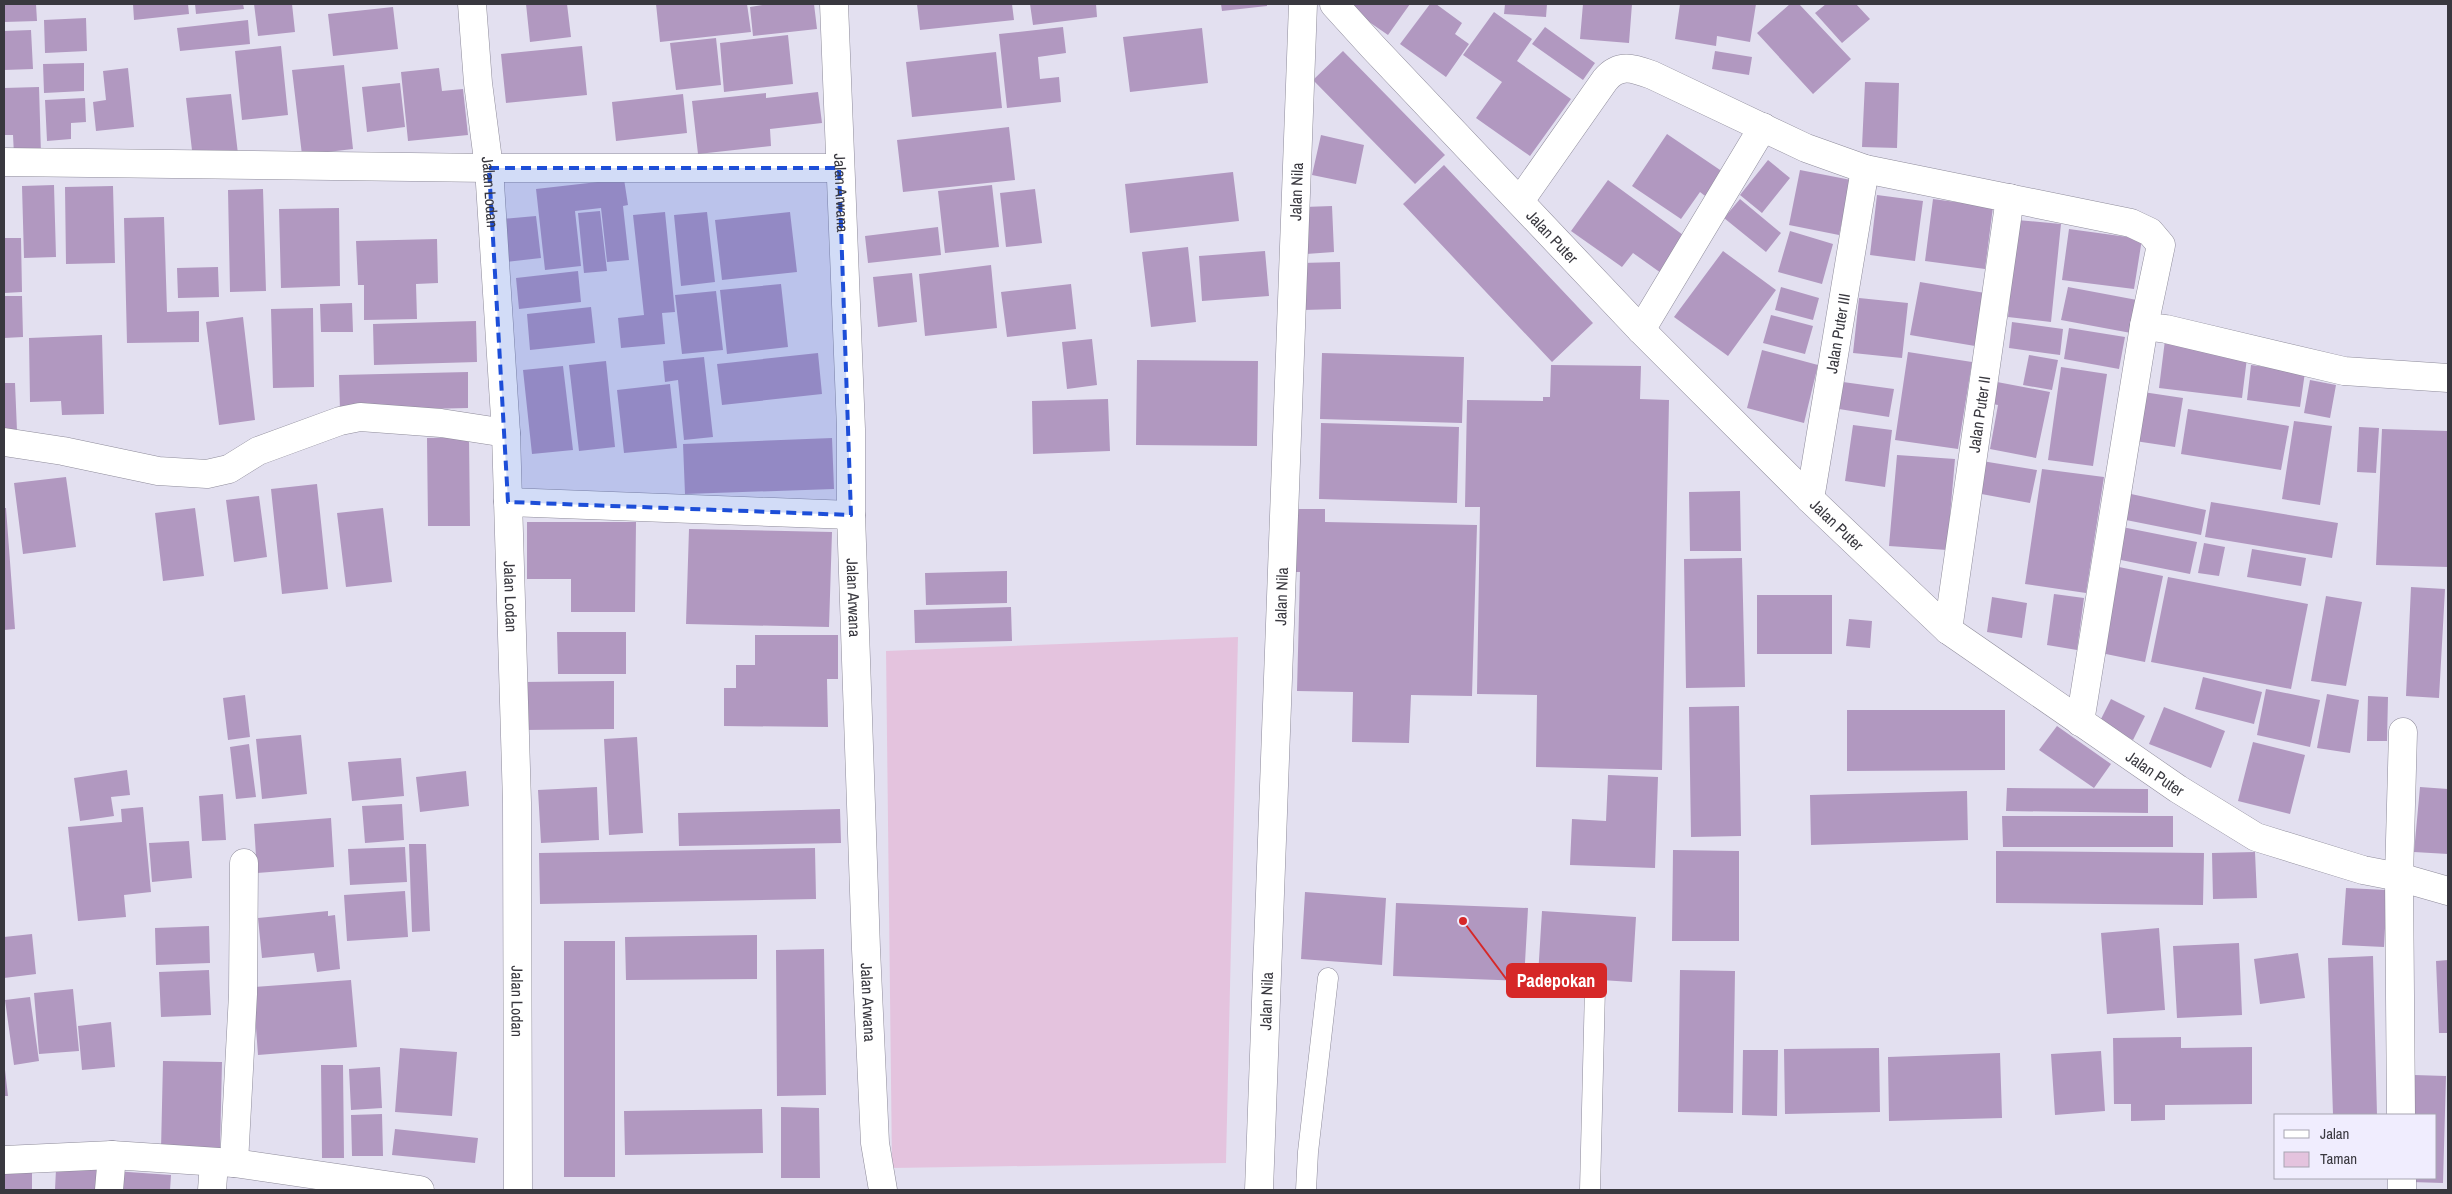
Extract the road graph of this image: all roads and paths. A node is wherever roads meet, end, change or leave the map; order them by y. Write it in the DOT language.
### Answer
graph roads {
  1 [pos="472,4"];
  2 [pos="834,4"];
  3 [pos="1303,4"];
  4 [pos="1334,4"];
  5 [pos="1763,127"];
  6 [pos="4,162"];
  7 [pos="488,168"];
  8 [pos="840,168"];
  9 [pos="1865,169"];
  10 [pos="2010,198"];
  11 [pos="1520,201"];
  12 [pos="2144,326"];
  13 [pos="1641,330"];
  14 [pos="2448,378"];
  15 [pos="506,433"];
  16 [pos="4,442"];
  17 [pos="1810,499"];
  18 [pos="508,502"];
  19 [pos="851,515"];
  20 [pos="1948,630"];
  21 [pos="2080,722"];
  22 [pos="2403,732"];
  23 [pos="244,863"];
  24 [pos="2400,877"];
  25 [pos="2448,891"];
  26 [pos="1328,978"];
  27 [pos="1595,988"];
  28 [pos="2401,1114"];
  29 [pos="112,1155"];
  30 [pos="4,1160"];
  31 [pos="224,1163"];
  32 [pos="109,1190"];
  33 [pos="212,1190"];
  34 [pos="420,1190"];
  35 [pos="518,1190"];
  36 [pos="883,1190"];
  37 [pos="1259,1190"];
  38 [pos="1306,1190"];
  39 [pos="1590,1190"];
  1 -- 7 [label="street, Jalan Lodan"];
  2 -- 8 [label="street, Jalan Arwana"];
  3 -- 37 [label="street, Jalan Nila"];
  4 -- 11 [label="street, Jalan Puter"];
  5 -- 9 [label="street"];
  5 -- 11 [label="street"];
  5 -- 13 [label="street"];
  6 -- 7 [label="street"];
  7 -- 8 [label="street"];
  7 -- 15 [label="street, Jalan Lodan"];
  8 -- 19 [label="street, Jalan Arwana"];
  9 -- 10 [label="street"];
  9 -- 17 [label="street, Jalan Puter III"];
  10 -- 12 [label="street"];
  10 -- 20 [label="street, Jalan Puter II"];
  11 -- 13 [label="street, Jalan Puter"];
  12 -- 14 [label="street"];
  12 -- 21 [label="street"];
  13 -- 17 [label="street, Jalan Puter"];
  15 -- 16 [label="street"];
  15 -- 18 [label="street, Jalan Lodan"];
  17 -- 20 [label="street, Jalan Puter"];
  18 -- 19 [label="street"];
  18 -- 35 [label="street, Jalan Lodan"];
  19 -- 36 [label="street, Jalan Arwana"];
  20 -- 21 [label="street, Jalan Puter"];
  21 -- 24 [label="street, Jalan Puter"];
  22 -- 24 [label="street"];
  23 -- 31 [label="street"];
  24 -- 25 [label="street, Jalan Puter"];
  24 -- 28 [label="street"];
  26 -- 38 [label="lane"];
  27 -- 39 [label="lane"];
  29 -- 30 [label="street"];
  29 -- 31 [label="street"];
  29 -- 32 [label="street"];
  31 -- 33 [label="street"];
  31 -- 34 [label="street"];
}
